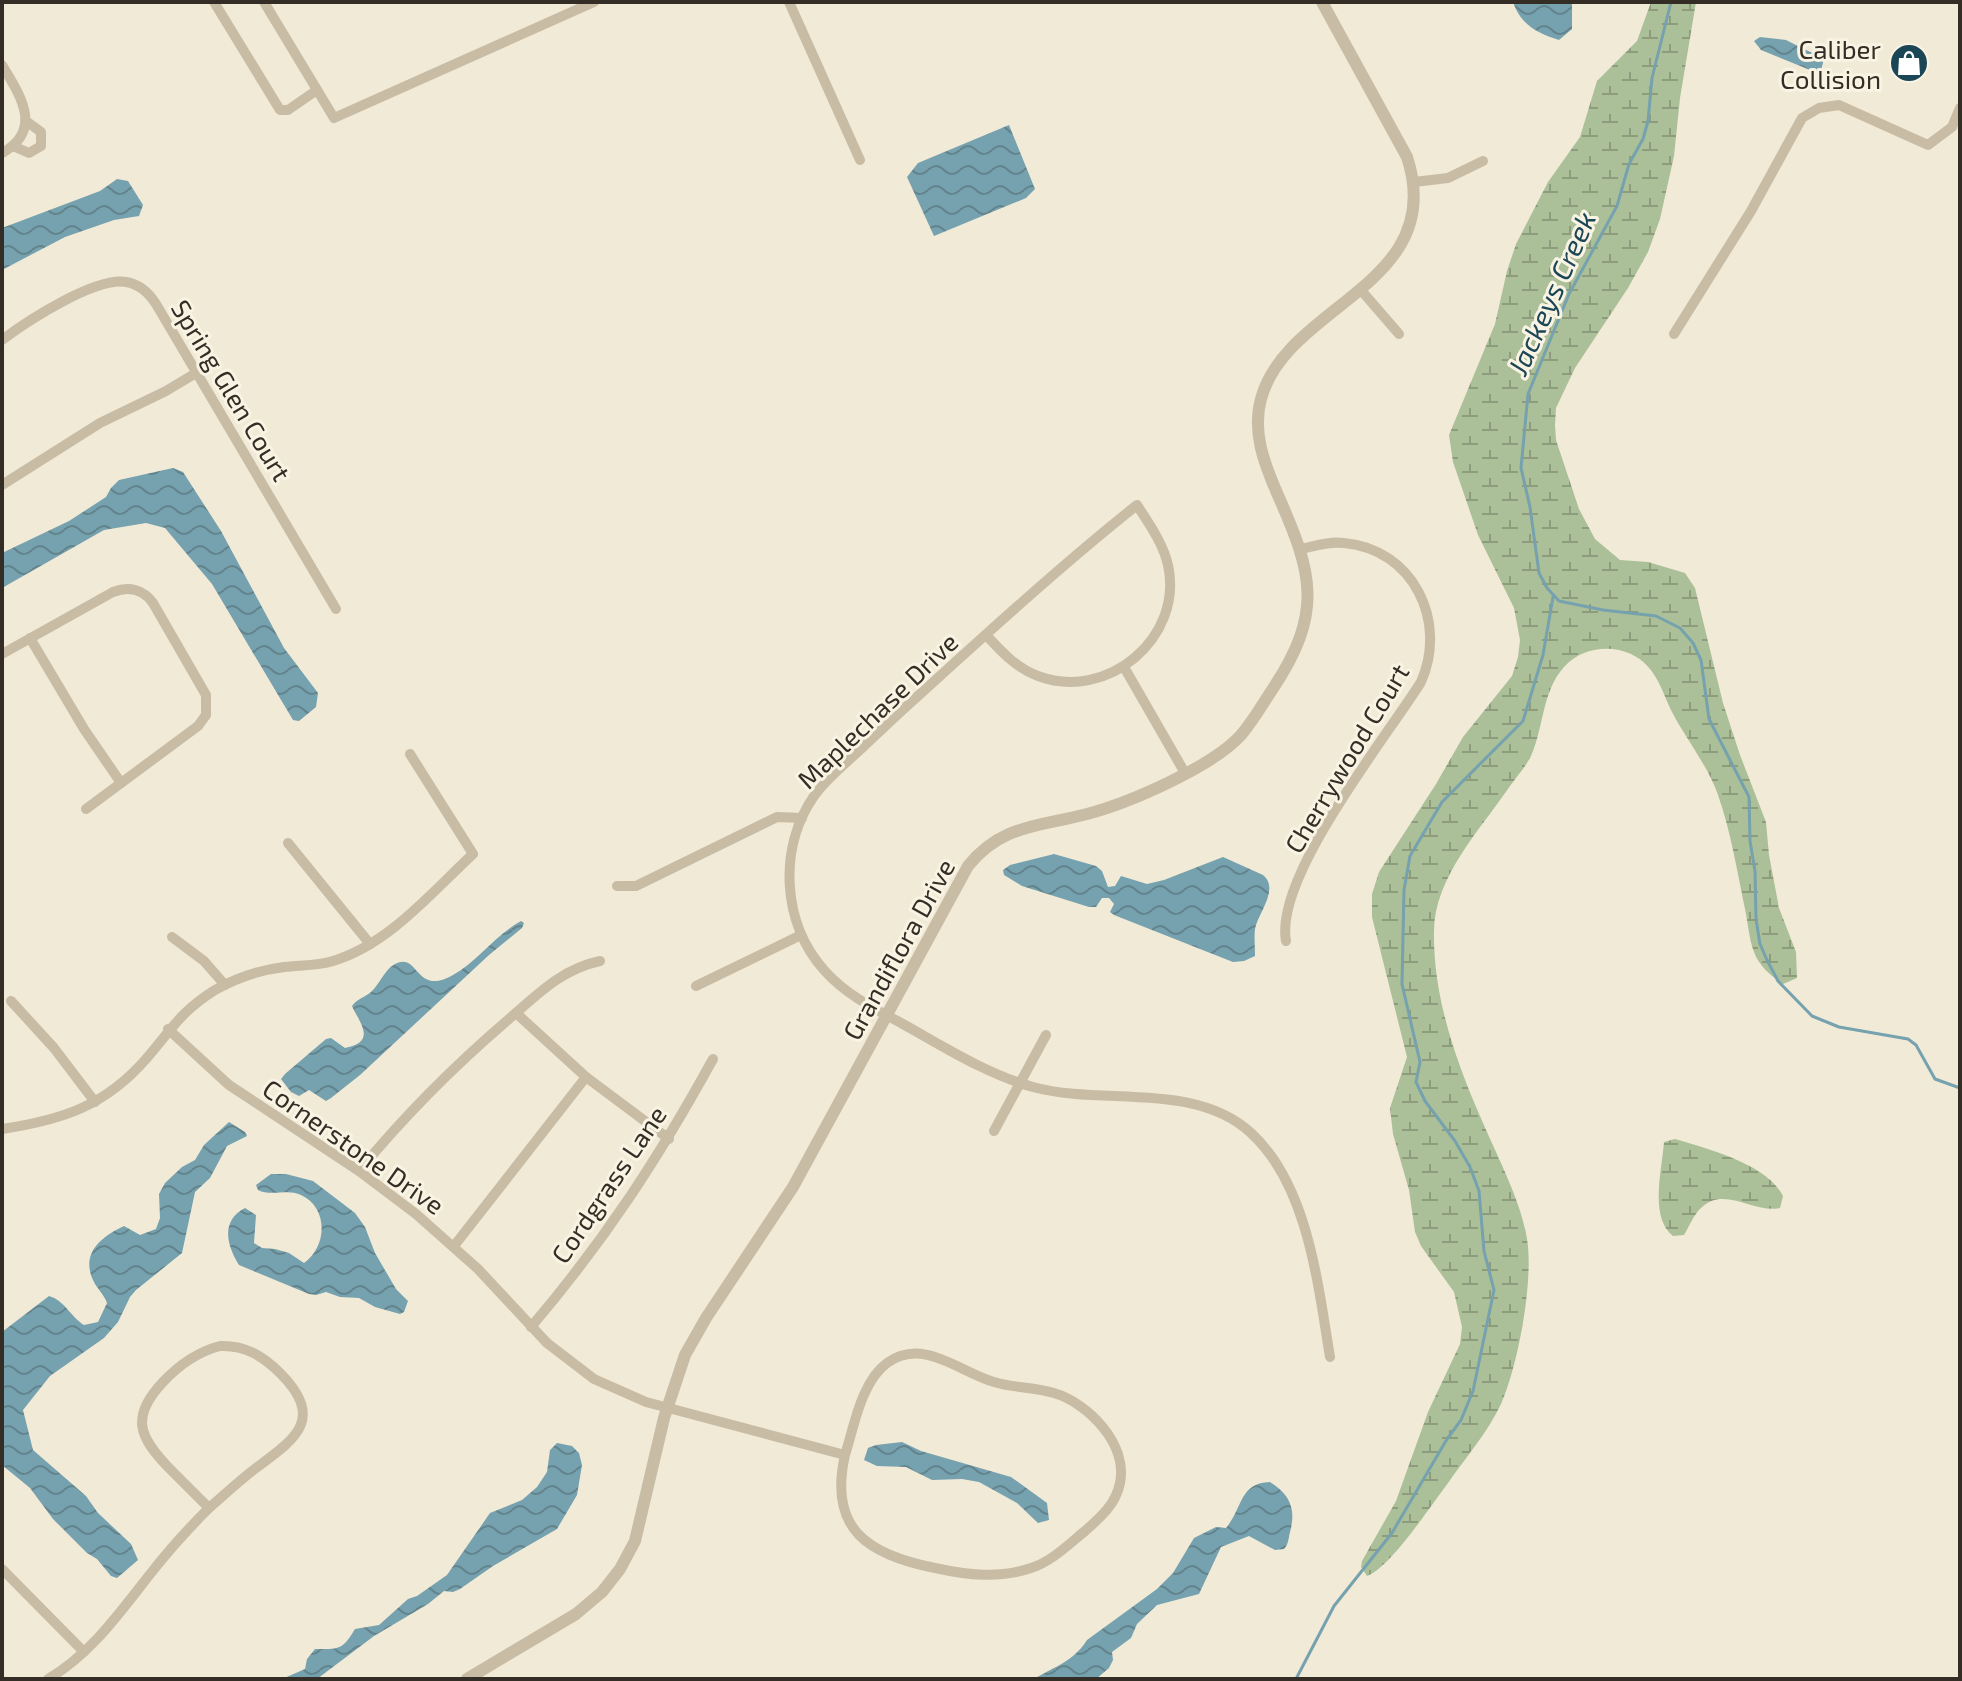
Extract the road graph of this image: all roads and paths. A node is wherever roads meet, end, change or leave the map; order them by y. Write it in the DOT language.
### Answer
graph roads {
  1 [pos="214,2"];
  2 [pos="264,2"];
  3 [pos="594,2"];
  4 [pos="789,2"];
  5 [pos="1322,2"];
  6 [pos="2,65"];
  7 [pos="317,90"];
  8 [pos="1960,108"];
  9 [pos="26,121"];
  10 [pos="13,146"];
  11 [pos="2,153"];
  12 [pos="860,160"];
  13 [pos="1483,161"];
  14 [pos="1414,182"];
  15 [pos="1360,289"];
  16 [pos="1399,334"];
  17 [pos="1674,334"];
  18 [pos="2,340"];
  19 [pos="196,373"];
  20 [pos="2,485"];
  21 [pos="1301,549"];
  22 [pos="336,609"];
  23 [pos="986,635"];
  24 [pos="30,638"];
  25 [pos="2,654"];
  26 [pos="1124,667"];
  27 [pos="410,754"];
  28 [pos="1185,773"];
  29 [pos="121,783"];
  30 [pos="86,809"];
  31 [pos="802,818"];
  32 [pos="288,843"];
  33 [pos="617,886"];
  34 [pos="801,935"];
  35 [pos="172,937"];
  36 [pos="1286,941"];
  37 [pos="370,944"];
  38 [pos="600,961"];
  39 [pos="225,985"];
  40 [pos="696,986"];
  41 [pos="11,1001"];
  42 [pos="516,1013"];
  43 [pos="886,1015"];
  44 [pos="168,1029"];
  45 [pos="1046,1035"];
  46 [pos="713,1059"];
  47 [pos="586,1077"];
  48 [pos="1019,1083"];
  49 [pos="95,1102"];
  50 [pos="2,1129"];
  51 [pos="994,1131"];
  52 [pos="669,1139"];
  53 [pos="359,1171"];
  54 [pos="454,1246"];
  55 [pos="531,1327"];
  56 [pos="1330,1357"];
  57 [pos="667,1408"];
  58 [pos="845,1455"];
  59 [pos="209,1508"];
  60 [pos="2,1569"];
  61 [pos="84,1652"];
  62 [pos="48,1679"];
  63 [pos="467,1679"];
  1 -- 7 [label="street"];
  2 -- 7 [label="street"];
  3 -- 7 [label="street"];
  4 -- 12 [label="street"];
  5 -- 14 [label="street, Grandiflora Drive"];
  6 -- 9 [label="street"];
  8 -- 17 [label="street"];
  9 -- 10 [label="street"];
  9 -- 10 [label="street"];
  10 -- 11 [label="street"];
  13 -- 14 [label="street"];
  14 -- 15 [label="street, Grandiflora Drive"];
  15 -- 16 [label="street"];
  15 -- 21 [label="street, Grandiflora Drive"];
  18 -- 19 [label="street, Spring Glen Court"];
  19 -- 20 [label="street"];
  19 -- 22 [label="street, Spring Glen Court"];
  21 -- 28 [label="street, Grandiflora Drive"];
  21 -- 36 [label="street, Cherrywood Court"];
  23 -- 26 [label="street"];
  23 -- 26 [label="street, Maplechase Drive"];
  23 -- 31 [label="street, Maplechase Drive"];
  24 -- 25 [label="street"];
  24 -- 29 [label="street"];
  24 -- 29 [label="street"];
  26 -- 28 [label="street"];
  27 -- 37 [label="street"];
  28 -- 43 [label="street, Grandiflora Drive"];
  29 -- 30 [label="street"];
  31 -- 33 [label="street"];
  31 -- 34 [label="street, Maplechase Drive"];
  32 -- 37 [label="street"];
  34 -- 40 [label="street"];
  34 -- 43 [label="street, Maplechase Drive"];
  35 -- 39 [label="street"];
  37 -- 39 [label="street"];
  38 -- 42 [label="street"];
  39 -- 44 [label="street"];
  41 -- 49 [label="street"];
  42 -- 47 [label="street"];
  42 -- 53 [label="street"];
  43 -- 48 [label="street, Maplechase Drive"];
  43 -- 57 [label="street, Grandiflora Drive"];
  44 -- 49 [label="street"];
  44 -- 53 [label="street, Cornerstone Drive"];
  45 -- 48 [label="street"];
  46 -- 52 [label="street, Cordgrass Lane"];
  47 -- 52 [label="street"];
  47 -- 54 [label="street"];
  48 -- 51 [label="street"];
  48 -- 56 [label="street, Maplechase Drive"];
  49 -- 50 [label="street"];
  52 -- 55 [label="street, Cordgrass Lane"];
  53 -- 54 [label="street, Cornerstone Drive"];
  54 -- 55 [label="street, Cornerstone Drive"];
  55 -- 57 [label="street, Cornerstone Drive"];
  57 -- 58 [label="street, Cornerstone Drive"];
  57 -- 63 [label="street, Grandiflora Drive"];
  58 -- 58 [label="street"];
  59 -- 59 [label="street"];
  59 -- 61 [label="street"];
  60 -- 61 [label="street"];
  61 -- 62 [label="street"];
}
